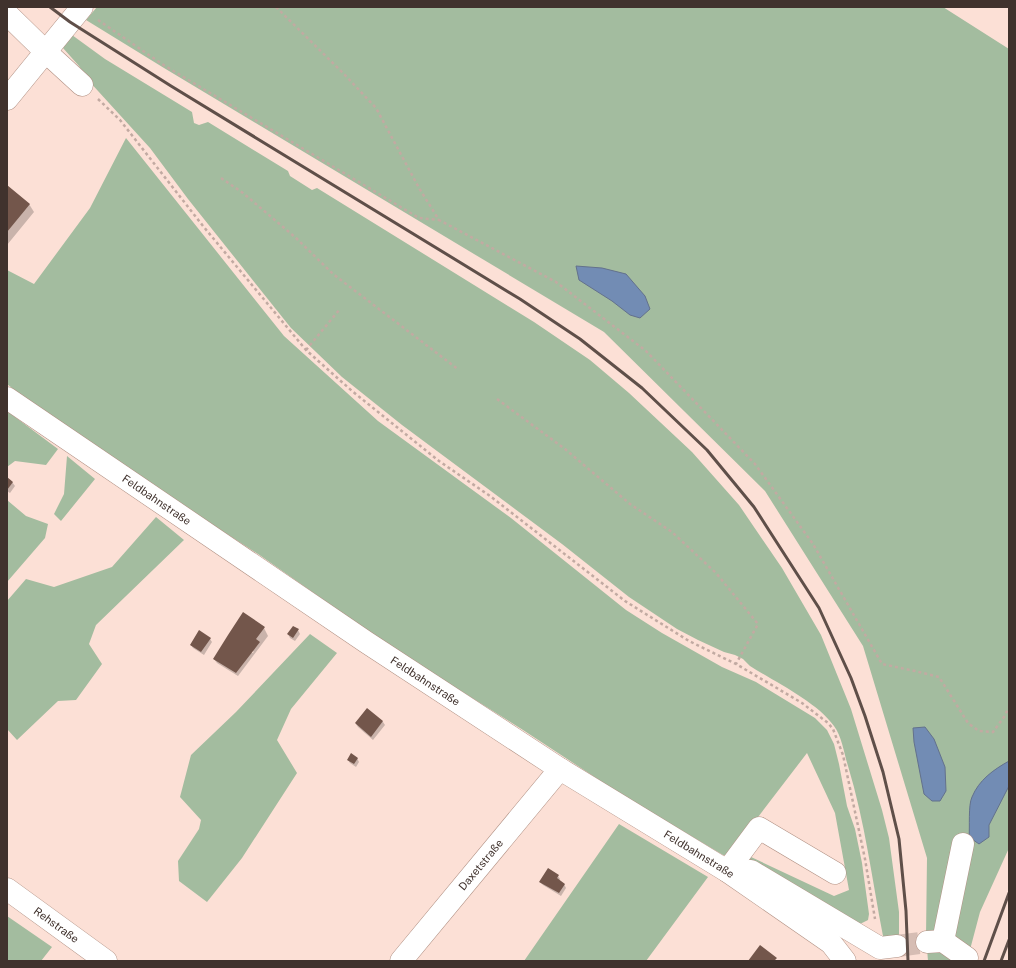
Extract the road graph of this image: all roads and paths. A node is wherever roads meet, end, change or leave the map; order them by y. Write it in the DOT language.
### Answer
graph roads {
  1 [pos="276,7"];
  2 [pos="82,8"];
  3 [pos="7,14"];
  4 [pos="46,52"];
  5 [pos="82,85"];
  6 [pos="7,99"];
  7 [pos="221,178"];
  8 [pos="440,220"];
  9 [pos="340,309"];
  10 [pos="306,350"];
  11 [pos="459,370"];
  12 [pos="7,398"];
  13 [pos="497,399"];
  14 [pos="736,664"];
  15 [pos="1009,707"];
  16 [pos="560,769"];
  17 [pos="963,844"];
  18 [pos="727,871"];
  19 [pos="835,873"];
  20 [pos="7,889"];
  21 [pos="884,951"];
  22 [pos="967,958"];
  23 [pos="106,961"];
  24 [pos="401,961"];
  25 [pos="845,961"];
  1 -- 8 [label="path"];
  2 -- 4 [label="street"];
  2 -- 8 [label="path"];
  3 -- 4 [label="street"];
  4 -- 5 [label="street"];
  4 -- 6 [label="street"];
  5 -- 10 [label="path"];
  7 -- 11 [label="path"];
  8 -- 15 [label="path"];
  9 -- 10 [label="path"];
  10 -- 14 [label="path"];
  12 -- 16 [label="street, Feldbahnstraße"];
  13 -- 14 [label="path"];
  14 -- 21 [label="path"];
  16 -- 18 [label="street, Feldbahnstraße"];
  16 -- 24 [label="street, Daxetstraße"];
  17 -- 22 [label="street"];
  18 -- 19 [label="street"];
  18 -- 21 [label="street"];
  18 -- 25 [label="street, Feldbahnstraße"];
  20 -- 23 [label="street, Rehstraße"];
}
